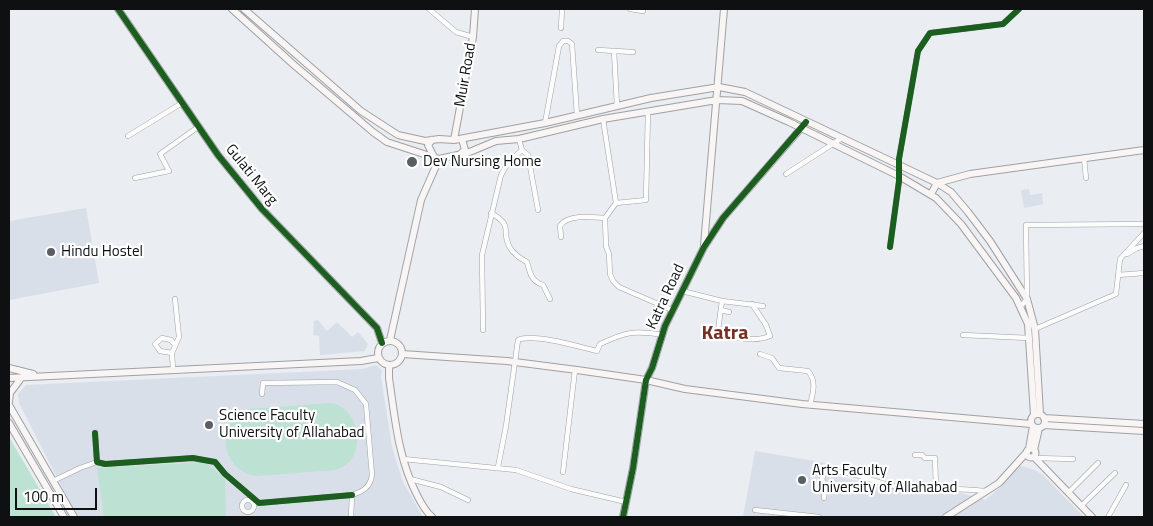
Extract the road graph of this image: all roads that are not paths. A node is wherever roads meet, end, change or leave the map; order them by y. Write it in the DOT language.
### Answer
graph roads {
  1 [pos="118,9"];
  2 [pos="232,9"];
  3 [pos="244,9"];
  4 [pos="429,9"];
  5 [pos="475,9"];
  6 [pos="562,9"];
  7 [pos="630,9"];
  8 [pos="724,9"];
  9 [pos="1019,9"];
  10 [pos="642,11"];
  11 [pos="561,28"];
  12 [pos="473,37"];
  13 [pos="598,50"];
  14 [pos="614,50"];
  15 [pos="633,52"];
  16 [pos="718,87"];
  17 [pos="717,100"];
  18 [pos="182,103"];
  19 [pos="617,106"];
  20 [pos="648,111"];
  21 [pos="577,116"];
  22 [pos="603,119"];
  23 [pos="806,122"];
  24 [pos="544,123"];
  25 [pos="198,127"];
  26 [pos="800,128"];
  27 [pos="128,136"];
  28 [pos="842,138"];
  29 [pos="462,139"];
  30 [pos="519,139"];
  31 [pos="432,140"];
  32 [pos="454,140"];
  33 [pos="834,145"];
  34 [pos="522,150"];
  35 [pos="1144,150"];
  36 [pos="460,154"];
  37 [pos="436,158"];
  38 [pos="1084,158"];
  39 [pos="898,165"];
  40 [pos="786,174"];
  41 [pos="899,176"];
  42 [pos="135,178"];
  43 [pos="1086,178"];
  44 [pos="937,183"];
  45 [pos="931,194"];
  46 [pos="616,204"];
  47 [pos="538,210"];
  48 [pos="492,213"];
  49 [pos="605,218"];
  50 [pos="1144,224"];
  51 [pos="1144,233"];
  52 [pos="561,237"];
  53 [pos="1144,246"];
  54 [pos="704,247"];
  55 [pos="890,247"];
  56 [pos="1120,259"];
  57 [pos="1144,273"];
  58 [pos="1118,275"];
  59 [pos="682,291"];
  60 [pos="175,299"];
  61 [pos="550,299"];
  62 [pos="1027,299"];
  63 [pos="722,301"];
  64 [pos="752,304"];
  65 [pos="763,306"];
  66 [pos="1020,307"];
  67 [pos="672,310"];
  68 [pos="721,310"];
  69 [pos="729,312"];
  70 [pos="1035,329"];
  71 [pos="483,330"];
  72 [pos="662,335"];
  73 [pos="963,335"];
  74 [pos="1029,338"];
  75 [pos="390,340"];
  76 [pos="382,343"];
  77 [pos="175,345"];
  78 [pos="172,353"];
  79 [pos="402,354"];
  80 [pos="760,354"];
  81 [pos="378,358"];
  82 [pos="514,362"];
  83 [pos="389,366"];
  84 [pos="9,368"];
  85 [pos="173,370"];
  86 [pos="575,370"];
  87 [pos="41,376"];
  88 [pos="22,377"];
  89 [pos="9,378"];
  90 [pos="646,380"];
  91 [pos="262,394"];
  92 [pos="9,404"];
  93 [pos="810,405"];
  94 [pos="1037,421"];
  95 [pos="9,423"];
  96 [pos="1144,424"];
  97 [pos="1144,431"];
  98 [pos="95,433"];
  99 [pos="1031,454"];
  100 [pos="916,455"];
  101 [pos="402,459"];
  102 [pos="1074,459"];
  103 [pos="97,462"];
  104 [pos="1098,464"];
  105 [pos="498,467"];
  106 [pos="563,472"];
  107 [pos="1115,473"];
  108 [pos="409,479"];
  109 [pos="52,481"];
  110 [pos="1126,485"];
  111 [pos="936,488"];
  112 [pos="986,491"];
  113 [pos="1068,493"];
  114 [pos="352,495"];
  115 [pos="824,498"];
  116 [pos="468,500"];
  117 [pos="626,502"];
  118 [pos="1081,506"];
  119 [pos="755,510"];
  120 [pos="64,517"];
  121 [pos="74,517"];
  122 [pos="351,517"];
  123 [pos="432,517"];
  124 [pos="623,517"];
  125 [pos="818,517"];
  126 [pos="946,517"];
  127 [pos="1092,517"];
  128 [pos="1108,517"];
  1 -- 18 [label="main road, Gulati Marg"];
  2 -- 37 [label="main road"];
  3 -- 31 [label="main road"];
  4 -- 12 [label="street"];
  5 -- 12 [label="main road, Muir Road"];
  6 -- 11 [label="street"];
  7 -- 10 [label="street"];
  8 -- 16 [label="main road"];
  9 -- 39 [label="street"];
  12 -- 32 [label="main road, Muir Road"];
  13 -- 14 [label="street"];
  14 -- 15 [label="street"];
  14 -- 19 [label="street"];
  16 -- 17 [label="main road"];
  16 -- 19 [label="main road"];
  16 -- 23 [label="main road"];
  17 -- 20 [label="main road"];
  17 -- 26 [label="main road"];
  17 -- 54 [label="main road"];
  18 -- 25 [label="main road, Gulati Marg"];
  18 -- 27 [label="street"];
  19 -- 21 [label="main road"];
  20 -- 22 [label="main road"];
  20 -- 46 [label="street"];
  21 -- 24 [label="main road"];
  21 -- 24 [label="street"];
  22 -- 30 [label="main road"];
  22 -- 46 [label="street"];
  23 -- 26 [label="main road, Katra Road"];
  23 -- 28 [label="main road"];
  24 -- 29 [label="main road"];
  25 -- 42 [label="street"];
  25 -- 76 [label="main road, Gulati Marg"];
  26 -- 33 [label="main road"];
  26 -- 54 [label="main road, Katra Road"];
  28 -- 33 [label="street"];
  28 -- 39 [label="main road"];
  29 -- 32 [label="main road"];
  29 -- 36 [label="main road"];
  30 -- 34 [label="street"];
  30 -- 36 [label="main road"];
  31 -- 32 [label="main road"];
  31 -- 37 [label="main road"];
  33 -- 40 [label="street"];
  33 -- 41 [label="main road"];
  34 -- 47 [label="street"];
  34 -- 48 [label="street"];
  35 -- 38 [label="main road"];
  36 -- 37 [label="main road"];
  37 -- 75 [label="main road"];
  38 -- 43 [label="street"];
  38 -- 44 [label="main road"];
  39 -- 41 [label="street"];
  39 -- 44 [label="main road"];
  41 -- 45 [label="main road"];
  41 -- 55 [label="street"];
  44 -- 45 [label="main road"];
  44 -- 62 [label="main road"];
  45 -- 66 [label="main road"];
  46 -- 49 [label="street"];
  48 -- 61 [label="street"];
  48 -- 71 [label="street"];
  49 -- 52 [label="street"];
  49 -- 67 [label="street"];
  50 -- 62 [label="street"];
  51 -- 56 [label="street"];
  53 -- 56 [label="street"];
  54 -- 59 [label="main road, Katra Road"];
  56 -- 58 [label="street"];
  57 -- 58 [label="street"];
  58 -- 70 [label="street"];
  59 -- 63 [label="street"];
  59 -- 67 [label="main road, Katra Road"];
  60 -- 77 [label="street"];
  62 -- 66 [label="street"];
  62 -- 70 [label="main road"];
  63 -- 64 [label="street"];
  63 -- 68 [label="street"];
  64 -- 65 [label="street"];
  64 -- 68 [label="street"];
  66 -- 74 [label="main road"];
  67 -- 72 [label="main road, Katra Road"];
  68 -- 69 [label="street"];
  70 -- 94 [label="main road"];
  72 -- 82 [label="street"];
  72 -- 90 [label="main road, Katra Road"];
  73 -- 74 [label="street"];
  74 -- 94 [label="main road"];
  75 -- 76 [label="main road"];
  75 -- 79 [label="main road"];
  76 -- 81 [label="main road"];
  77 -- 78 [label="street"];
  77 -- 78 [label="street"];
  78 -- 85 [label="street"];
  79 -- 82 [label="main road"];
  79 -- 83 [label="main road"];
  80 -- 93 [label="street"];
  81 -- 83 [label="main road"];
  81 -- 85 [label="main road"];
  82 -- 86 [label="main road"];
  82 -- 105 [label="street"];
  83 -- 101 [label="main road"];
  84 -- 87 [label="main road"];
  85 -- 87 [label="main road"];
  86 -- 90 [label="main road"];
  86 -- 106 [label="street"];
  87 -- 88 [label="main road"];
  88 -- 89 [label="main road"];
  88 -- 92 [label="main road"];
  90 -- 93 [label="main road"];
  90 -- 117 [label="main road, Katra Road"];
  91 -- 114 [label="street"];
  92 -- 109 [label="main road"];
  93 -- 94 [label="main road"];
  94 -- 96 [label="main road"];
  94 -- 97 [label="main road"];
  94 -- 99 [label="main road"];
  95 -- 120 [label="main road"];
  98 -- 103 [label="street"];
  99 -- 102 [label="street"];
  99 -- 112 [label="main road"];
  99 -- 113 [label="main road"];
  100 -- 111 [label="street"];
  101 -- 105 [label="street"];
  101 -- 108 [label="main road"];
  103 -- 109 [label="street"];
  103 -- 114 [label="street"];
  104 -- 113 [label="street"];
  105 -- 117 [label="street"];
  107 -- 118 [label="street"];
  108 -- 116 [label="street"];
  108 -- 123 [label="main road"];
  109 -- 121 [label="main road"];
  110 -- 128 [label="street"];
  111 -- 112 [label="street"];
  111 -- 115 [label="street"];
  112 -- 126 [label="main road"];
  113 -- 118 [label="main road"];
  114 -- 122 [label="street"];
  117 -- 124 [label="main road, Katra Road"];
  118 -- 127 [label="main road"];
  119 -- 125 [label="street"];
}
